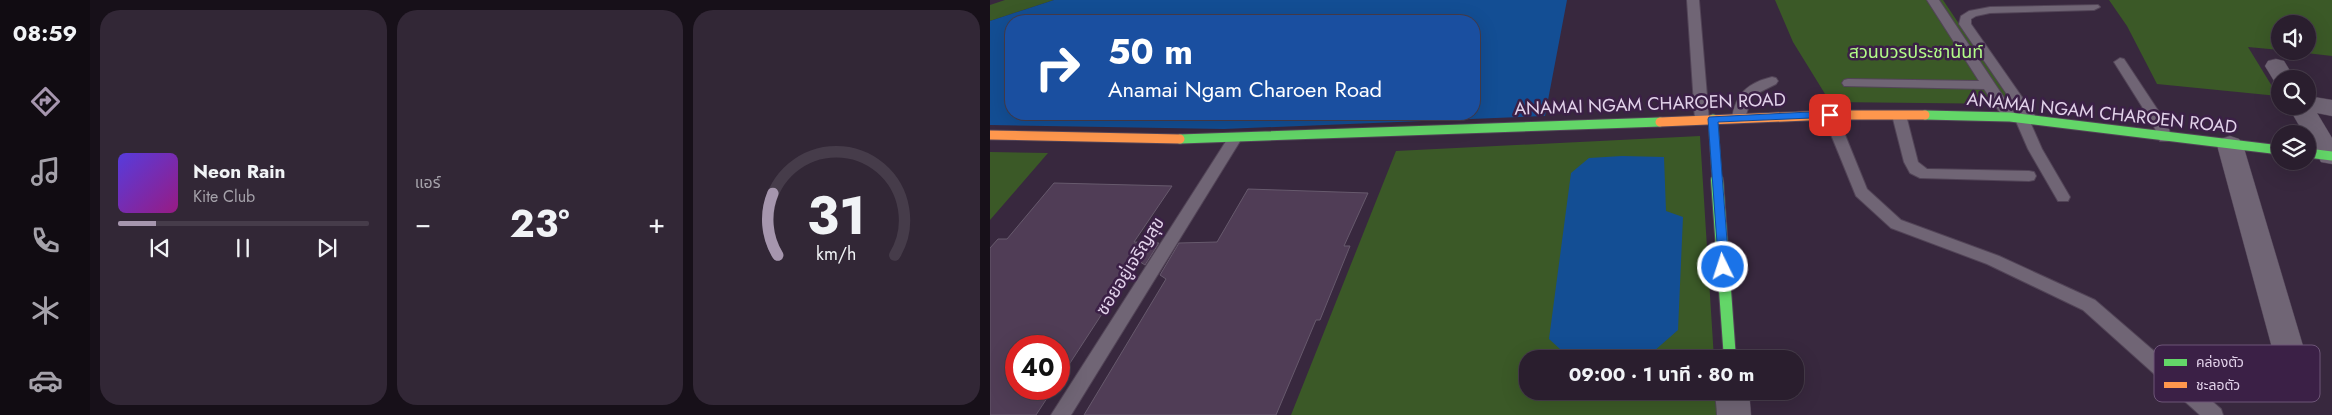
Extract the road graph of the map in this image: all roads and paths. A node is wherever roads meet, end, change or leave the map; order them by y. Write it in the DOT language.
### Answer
graph roads {
  1 [pos="1693,0"];
  2 [pos="1933,0"];
  3 [pos="2094,7"];
  4 [pos="2120,62"];
  5 [pos="1772,81"];
  6 [pos="1848,83"];
  7 [pos="1988,85"];
  8 [pos="2316,105"];
  9 [pos="2332,108"];
  10 [pos="1830,115"];
  11 [pos="1899,115"];
  12 [pos="2304,115"];
  13 [pos="1739,118"];
  14 [pos="2021,119"];
  15 [pos="1707,120"];
  16 [pos="990,135"];
  17 [pos="1235,138"];
  18 [pos="2165,138"];
  19 [pos="2230,145"];
  20 [pos="2271,149"];
  21 [pos="2323,155"];
  22 [pos="2028,176"];
  23 [pos="2063,197"];
  24 [pos="2287,345"];
  25 [pos="1729,350"];
  26 [pos="2154,362"];
  27 [pos="1733,400"];
  28 [pos="2199,402"];
  29 [pos="1060,415"];
  30 [pos="1734,415"];
  31 [pos="2214,415"];
  1 -- 15 [label="lane"];
  2 -- 7 [label="lane"];
  3 -- 14 [label="lane"];
  4 -- 18 [label="lane"];
  5 -- 13 [label="lane"];
  6 -- 7 [label="lane"];
  7 -- 14 [label="lane"];
  8 -- 9 [label="street"];
  10 -- 11 [label="street, ANAMAI NGAM CHAROEN ROAD"];
  10 -- 13 [label="street, ANAMAI NGAM CHAROEN ROAD"];
  10 -- 26 [label="lane"];
  11 -- 14 [label="street, ANAMAI NGAM CHAROEN ROAD"];
  11 -- 22 [label="lane"];
  12 -- 21 [label="street"];
  13 -- 15 [label="street, ANAMAI NGAM CHAROEN ROAD"];
  14 -- 18 [label="street, ANAMAI NGAM CHAROEN ROAD"];
  14 -- 23 [label="lane"];
  15 -- 17 [label="street, ANAMAI NGAM CHAROEN ROAD"];
  15 -- 25 [label="street"];
  16 -- 17 [label="street, ANAMAI NGAM CHAROEN ROAD"];
  17 -- 29 [label="lane, ซอยอยู่เจริญสุข"];
  18 -- 19 [label="street, ANAMAI NGAM CHAROEN ROAD"];
  19 -- 20 [label="street, ANAMAI NGAM CHAROEN ROAD"];
  19 -- 24 [label="street"];
  27 -- 30 [label="street"];
  28 -- 31 [label="lane"];
}
